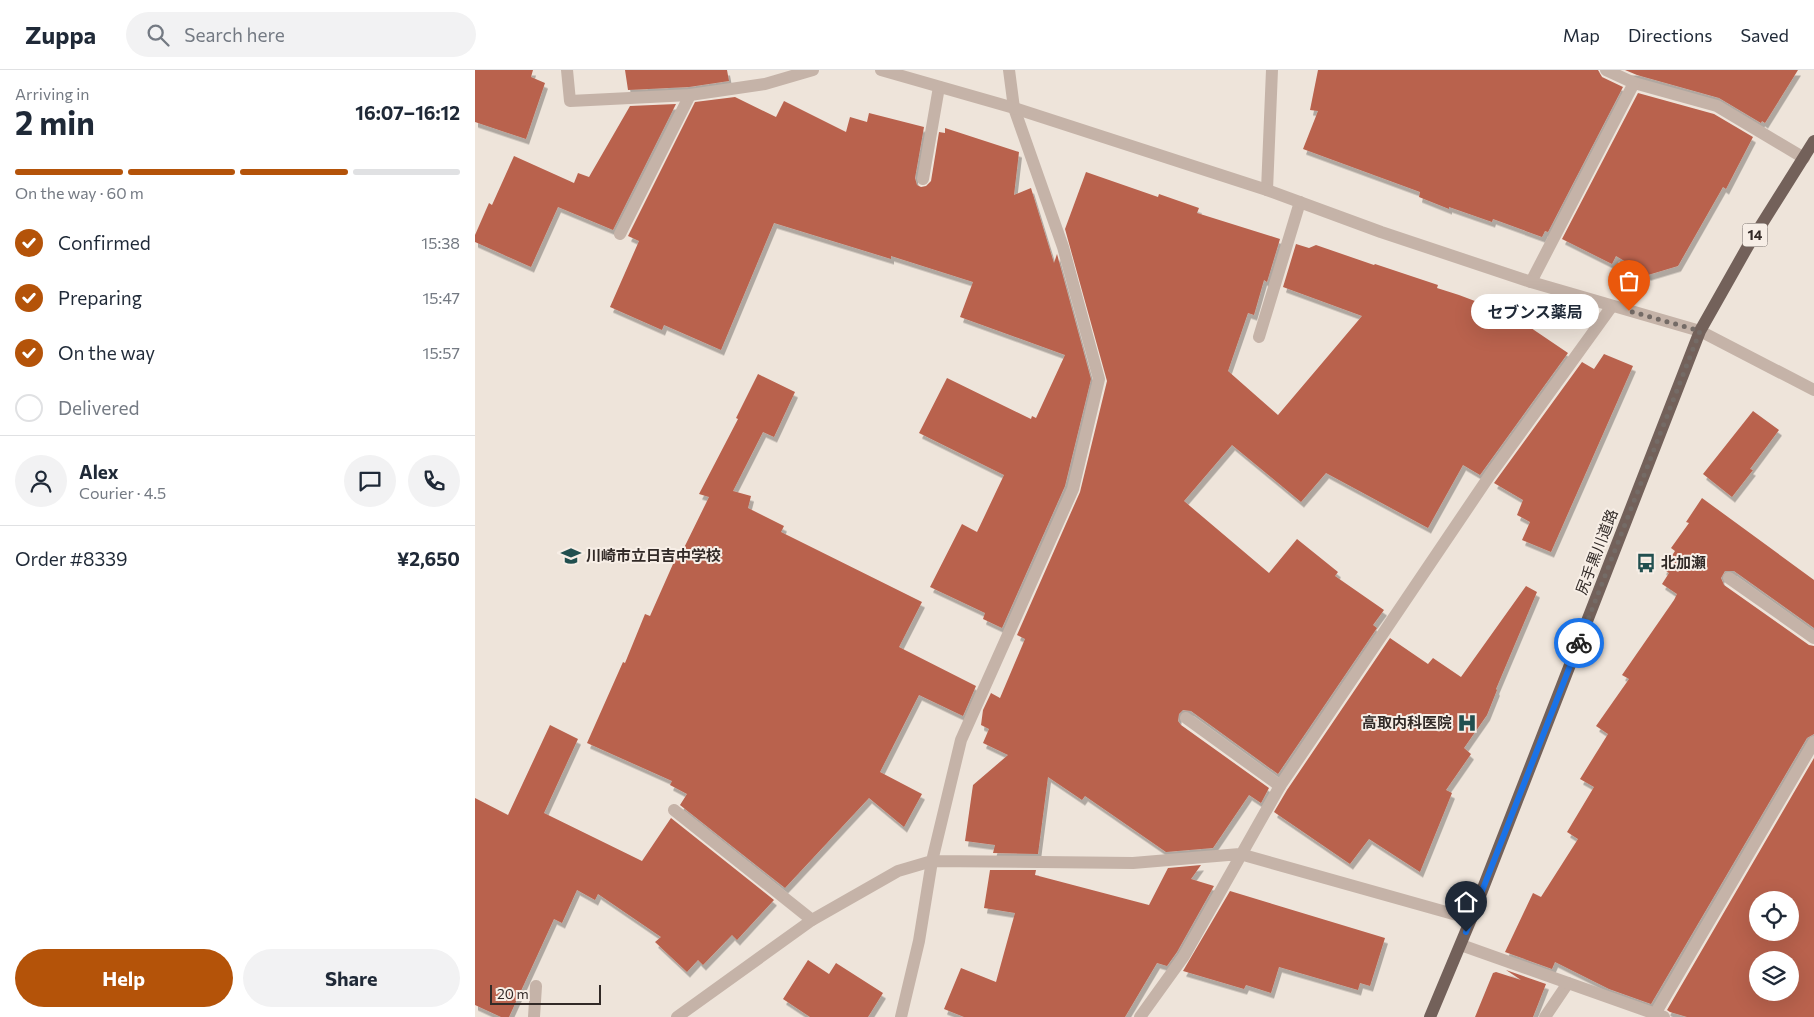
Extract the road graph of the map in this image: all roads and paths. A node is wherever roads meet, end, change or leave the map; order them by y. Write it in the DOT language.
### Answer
graph roads {
  1 [pos="567,70"];
  2 [pos="813,70"];
  3 [pos="881,70"];
  4 [pos="1009,70"];
  5 [pos="1272,70"];
  6 [pos="1606,70"];
  7 [pos="1634,83"];
  8 [pos="939,87"];
  9 [pos="690,95"];
  10 [pos="1014,108"];
  11 [pos="1814,142"];
  12 [pos="1804,158"];
  13 [pos="923,179"];
  14 [pos="1267,190"];
  15 [pos="1300,202"];
  16 [pos="620,234"];
  17 [pos="1531,282"];
  18 [pos="1612,306"];
  19 [pos="1700,331"];
  20 [pos="1259,337"];
  21 [pos="1814,390"];
  22 [pos="1729,578"];
  23 [pos="1814,638"];
  24 [pos="1186,718"];
  25 [pos="1814,742"];
  26 [pos="1280,786"];
  27 [pos="674,810"];
  28 [pos="1240,854"];
  29 [pos="932,861"];
  30 [pos="812,920"];
  31 [pos="1471,920"];
  32 [pos="1461,945"];
  33 [pos="1568,983"];
  34 [pos="536,986"];
  35 [pos="1660,1015"];
  36 [pos="534,1017"];
  37 [pos="677,1017"];
  38 [pos="901,1017"];
  39 [pos="1140,1017"];
  40 [pos="1430,1017"];
  41 [pos="1545,1017"];
  1 -- 9 [label="street"];
  2 -- 9 [label="street"];
  3 -- 8 [label="street"];
  4 -- 10 [label="street"];
  5 -- 14 [label="street"];
  6 -- 7 [label="street"];
  7 -- 12 [label="street"];
  7 -- 17 [label="street"];
  8 -- 10 [label="street"];
  8 -- 13 [label="street"];
  9 -- 16 [label="street"];
  10 -- 14 [label="street"];
  10 -- 29 [label="street"];
  11 -- 12 [label="main road, 尻手黒川道路 / 14"];
  12 -- 19 [label="main road, 尻手黒川道路 / 14"];
  14 -- 15 [label="street"];
  15 -- 17 [label="street"];
  15 -- 20 [label="street"];
  17 -- 18 [label="street"];
  18 -- 19 [label="street"];
  18 -- 26 [label="street"];
  19 -- 21 [label="street"];
  19 -- 31 [label="main road, 尻手黒川道路 / 14"];
  22 -- 23 [label="street"];
  24 -- 26 [label="street"];
  25 -- 35 [label="street"];
  26 -- 28 [label="street"];
  27 -- 30 [label="street"];
  28 -- 29 [label="street"];
  28 -- 31 [label="street"];
  28 -- 39 [label="street"];
  29 -- 30 [label="street"];
  29 -- 38 [label="street"];
  30 -- 37 [label="street"];
  31 -- 32 [label="main road, 尻手黒川道路 / 14"];
  32 -- 33 [label="street"];
  32 -- 40 [label="main road, 尻手黒川道路 / 14"];
  33 -- 35 [label="street"];
  33 -- 41 [label="street"];
  34 -- 36 [label="street"];
}
